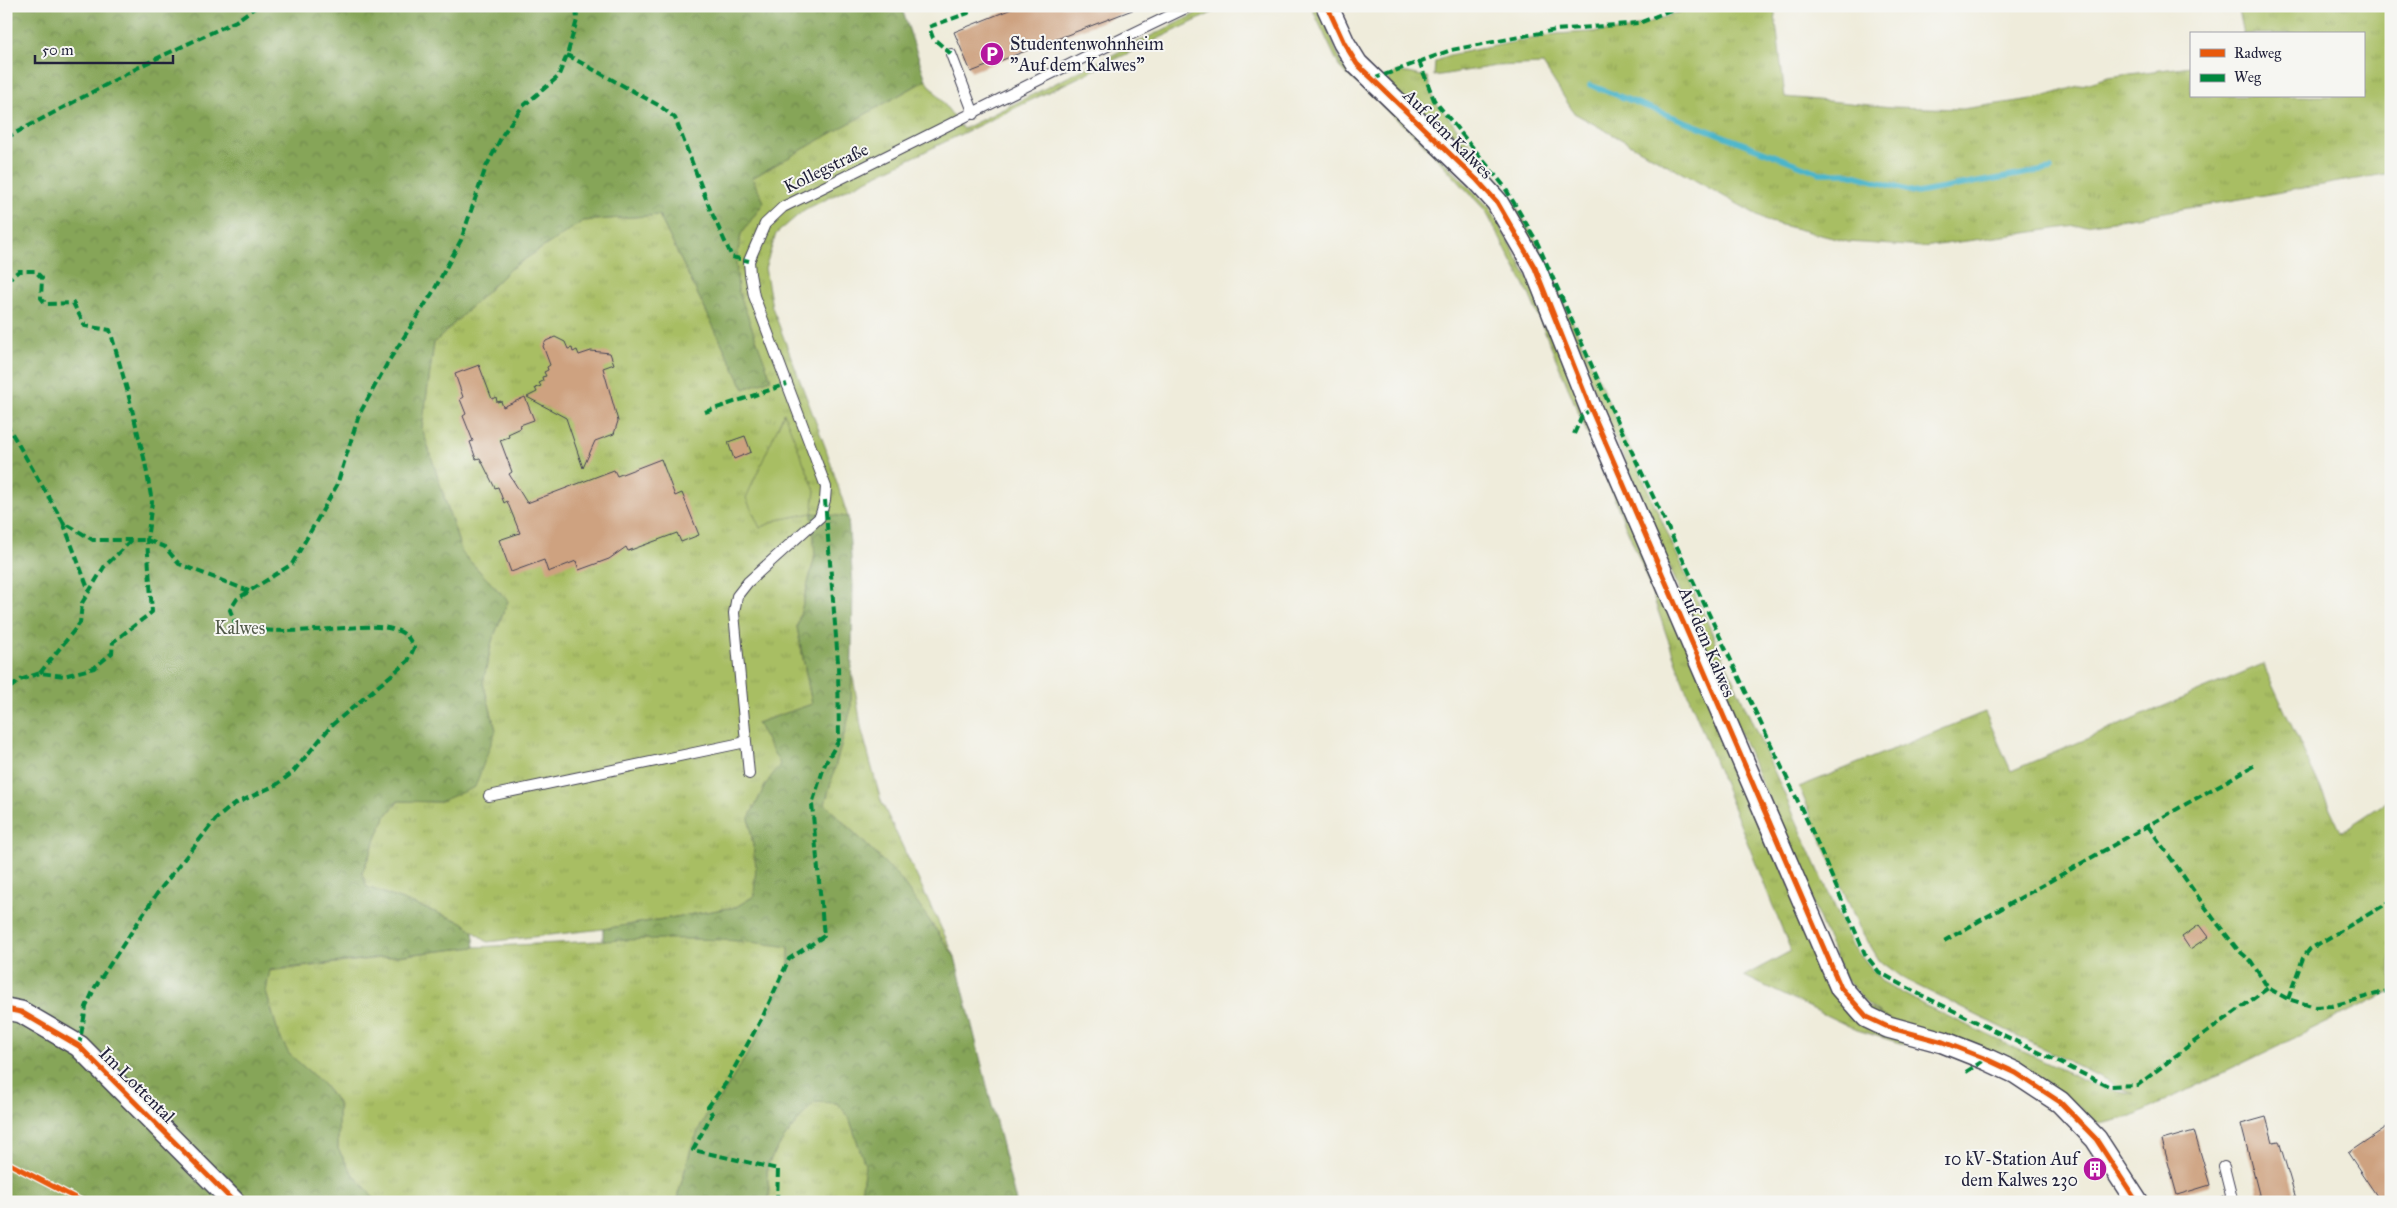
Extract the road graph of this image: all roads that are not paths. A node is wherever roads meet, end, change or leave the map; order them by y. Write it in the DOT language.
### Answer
graph roads {
  1 [pos="1190,6"];
  2 [pos="1327,6"];
  3 [pos="950,54"];
  4 [pos="974,114"];
  5 [pos="746,742"];
  6 [pos="749,774"];
  7 [pos="489,796"];
  8 [pos="6,1009"];
  9 [pos="2224,1167"];
  10 [pos="234,1202"];
  11 [pos="2137,1202"];
  12 [pos="2225,1202"];
  1 -- 4 [label="lane, Kollegstraße"];
  2 -- 11 [label="street, Auf dem Kalwes"];
  3 -- 4 [label="lane"];
  4 -- 5 [label="lane, Kollegstraße"];
  5 -- 6 [label="lane"];
  5 -- 7 [label="lane"];
  8 -- 10 [label="street, Im Lottental"];
  9 -- 12 [label="lane"];
}
